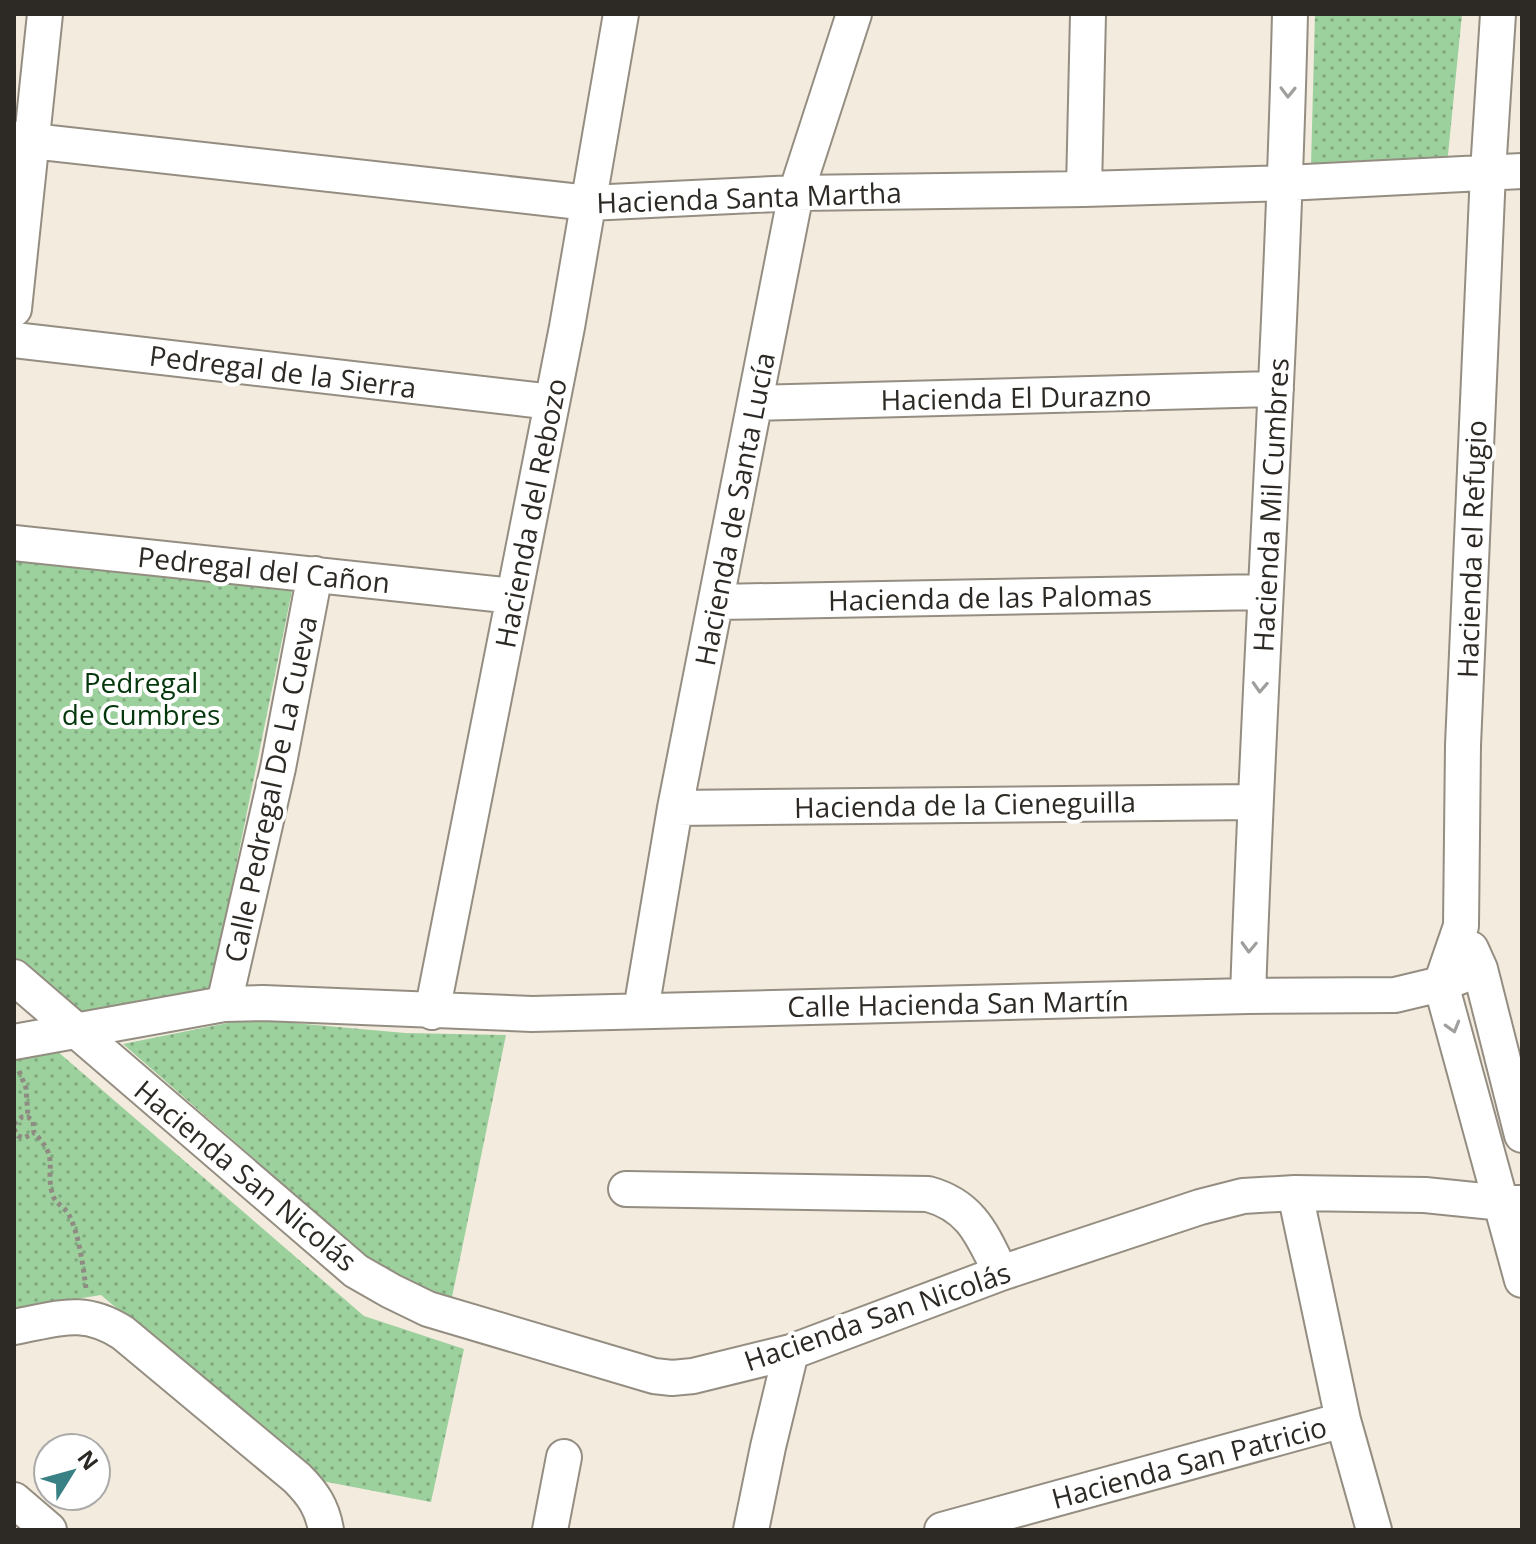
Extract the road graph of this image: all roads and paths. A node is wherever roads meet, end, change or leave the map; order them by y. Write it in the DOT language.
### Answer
graph roads {
  1 [pos="45,14"];
  2 [pos="621,14"];
  3 [pos="854,14"];
  4 [pos="1088,14"];
  5 [pos="1290,14"];
  6 [pos="1498,14"];
  7 [pos="23,140"];
  8 [pos="1522,171"];
  9 [pos="1488,172"];
  10 [pos="1286,183"];
  11 [pos="1084,189"];
  12 [pos="796,193"];
  13 [pos="589,203"];
  14 [pos="14,309"];
  15 [pos="14,340"];
  16 [pos="1276,389"];
  17 [pos="552,402"];
  18 [pos="756,403"];
  19 [pos="14,543"];
  20 [pos="315,574"];
  21 [pos="1264,592"];
  22 [pos="514,596"];
  23 [pos="716,602"];
  24 [pos="1254,802"];
  25 [pos="675,808"];
  26 [pos="1461,926"];
  27 [pos="1480,969"];
  28 [pos="14,977"];
  29 [pos="1441,984"];
  30 [pos="1248,996"];
  31 [pos="224,1004"];
  32 [pos="641,1010"];
  33 [pos="432,1012"];
  34 [pos="78,1031"];
  35 [pos="16,1054"];
  36 [pos="28,1117"];
  37 [pos="14,1129"];
  38 [pos="34,1133"];
  39 [pos="1522,1135"];
  40 [pos="626,1189"];
  41 [pos="1295,1193"];
  42 [pos="1512,1203"];
  43 [pos="1001,1273"];
  44 [pos="1522,1280"];
  45 [pos="89,1317"];
  46 [pos="14,1327"];
  47 [pos="791,1352"];
  48 [pos="1343,1420"];
  49 [pos="564,1457"];
  50 [pos="14,1500"];
  51 [pos="324,1520"];
  52 [pos="49,1530"];
  53 [pos="550,1530"];
  54 [pos="751,1530"];
  55 [pos="942,1530"];
  56 [pos="1374,1530"];
  1 -- 7 [label="street"];
  2 -- 13 [label="street, Hacienda del Rebozo"];
  3 -- 12 [label="street, Hacienda de Santa Lucía"];
  4 -- 11 [label="street"];
  5 -- 10 [label="street, Hacienda Mil Cumbres, one-way"];
  6 -- 9 [label="street"];
  7 -- 13 [label="street, Hacienda Santa Martha"];
  7 -- 14 [label="street"];
  8 -- 9 [label="street, Hacienda Santa Martha"];
  9 -- 10 [label="street, Hacienda Santa Martha"];
  9 -- 26 [label="street, Hacienda el Refugio"];
  10 -- 11 [label="street, Hacienda Santa Martha"];
  10 -- 16 [label="street, Hacienda Mil Cumbres"];
  11 -- 12 [label="street, Hacienda Santa Martha"];
  12 -- 13 [label="street, Hacienda Santa Martha"];
  12 -- 18 [label="street, Hacienda de Santa Lucía"];
  13 -- 17 [label="street, Hacienda del Rebozo"];
  15 -- 17 [label="street, Pedregal de la Sierra"];
  16 -- 18 [label="street, Hacienda El Durazno"];
  16 -- 21 [label="street, Hacienda Mil Cumbres"];
  17 -- 22 [label="street, Hacienda del Rebozo"];
  18 -- 23 [label="street, Hacienda de Santa Lucía"];
  19 -- 20 [label="street, Pedregal del Cañon"];
  20 -- 22 [label="street, Pedregal del Cañon"];
  20 -- 31 [label="street, Calle Pedregal De La Cueva"];
  21 -- 23 [label="street, Hacienda de las Palomas"];
  21 -- 24 [label="street, Hacienda Mil Cumbres, one-way"];
  22 -- 33 [label="street, Hacienda del Rebozo"];
  23 -- 25 [label="street, Hacienda de Santa Lucía"];
  24 -- 25 [label="street, Hacienda de la Cieneguilla"];
  24 -- 30 [label="street, Hacienda Mil Cumbres, one-way"];
  25 -- 32 [label="street, Hacienda de Santa Lucía"];
  26 -- 27 [label="street, Hacienda el Refugio"];
  26 -- 29 [label="street, Hacienda el Refugio"];
  27 -- 29 [label="street, Calle Hacienda San Martín"];
  27 -- 39 [label="street, Hacienda el Refugio"];
  28 -- 34 [label="street, Hacienda San Nicolás"];
  29 -- 30 [label="street, Calle Hacienda San Martín"];
  29 -- 42 [label="street, one-way"];
  30 -- 32 [label="street, Calle Hacienda San Martín"];
  31 -- 33 [label="street, Calle Hacienda San Martín"];
  31 -- 34 [label="street, Calle Hacienda San Martín"];
  32 -- 33 [label="street, Calle Hacienda San Martín"];
  34 -- 35 [label="street, Calle Hacienda San Martín"];
  34 -- 47 [label="street, Hacienda San Nicolás"];
  35 -- 36 [label="path"];
  36 -- 37 [label="path"];
  36 -- 38 [label="path"];
  37 -- 38 [label="path"];
  38 -- 45 [label="path"];
  40 -- 43 [label="street"];
  41 -- 42 [label="street, Hacienda San Nicolás"];
  41 -- 43 [label="street, Hacienda San Nicolás"];
  41 -- 48 [label="street"];
  42 -- 44 [label="street"];
  43 -- 47 [label="street, Hacienda San Nicolás"];
  45 -- 46 [label="street"];
  45 -- 51 [label="street"];
  47 -- 54 [label="street"];
  48 -- 55 [label="street, Hacienda San Patricio"];
  48 -- 56 [label="street"];
  49 -- 53 [label="street"];
  50 -- 52 [label="street"];
}
